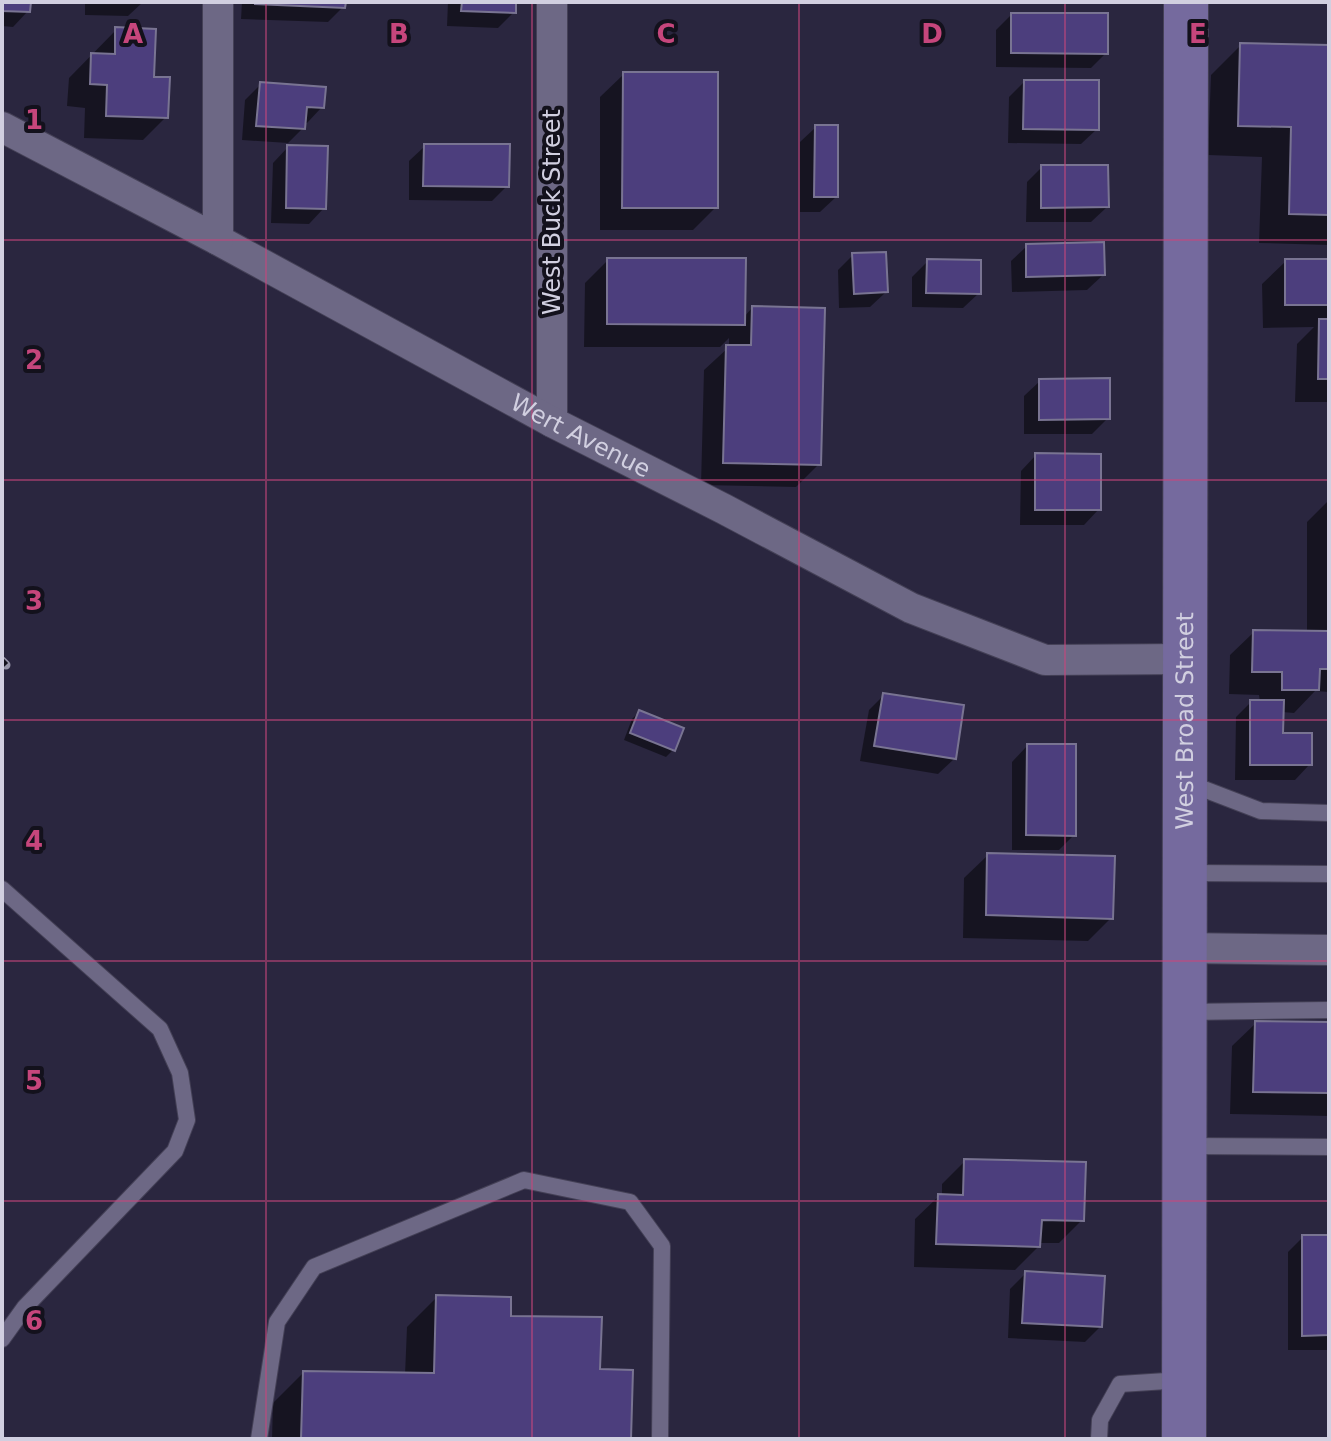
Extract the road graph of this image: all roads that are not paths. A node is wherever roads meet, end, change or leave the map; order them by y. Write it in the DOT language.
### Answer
graph roads {
  1 [pos="218,2"];
  2 [pos="552,2"];
  3 [pos="1186,2"];
  4 [pos="2,127"];
  5 [pos="218,240"];
  6 [pos="552,422"];
  7 [pos="1183,659"];
  8 [pos="1183,781"];
  9 [pos="1329,813"];
  10 [pos="1183,873"];
  11 [pos="1329,874"];
  12 [pos="2,889"];
  13 [pos="1184,948"];
  14 [pos="1329,950"];
  15 [pos="1329,1010"];
  16 [pos="1183,1012"];
  17 [pos="1183,1146"];
  18 [pos="1329,1147"];
  19 [pos="2,1339"];
  20 [pos="1184,1380"];
  21 [pos="259,1439"];
  22 [pos="660,1439"];
  23 [pos="1099,1439"];
  24 [pos="1184,1439"];
  1 -- 5 [label="street"];
  2 -- 6 [label="street, West Buck Street"];
  3 -- 7 [label="main road, West Broad Street"];
  4 -- 5 [label="street, Wert Avenue"];
  5 -- 6 [label="street, Wert Avenue"];
  6 -- 7 [label="street, Wert Avenue"];
  7 -- 8 [label="main road, West Broad Street"];
  8 -- 9 [label="lane"];
  8 -- 10 [label="main road, West Broad Street"];
  10 -- 11 [label="lane"];
  10 -- 13 [label="main road, West Broad Street"];
  12 -- 19 [label="lane"];
  13 -- 14 [label="street"];
  13 -- 16 [label="main road, West Broad Street"];
  15 -- 16 [label="lane"];
  16 -- 17 [label="main road, West Broad Street"];
  17 -- 18 [label="lane"];
  17 -- 20 [label="main road, West Broad Street"];
  20 -- 23 [label="lane"];
  20 -- 24 [label="main road, West Broad Street"];
  21 -- 22 [label="lane"];
}
